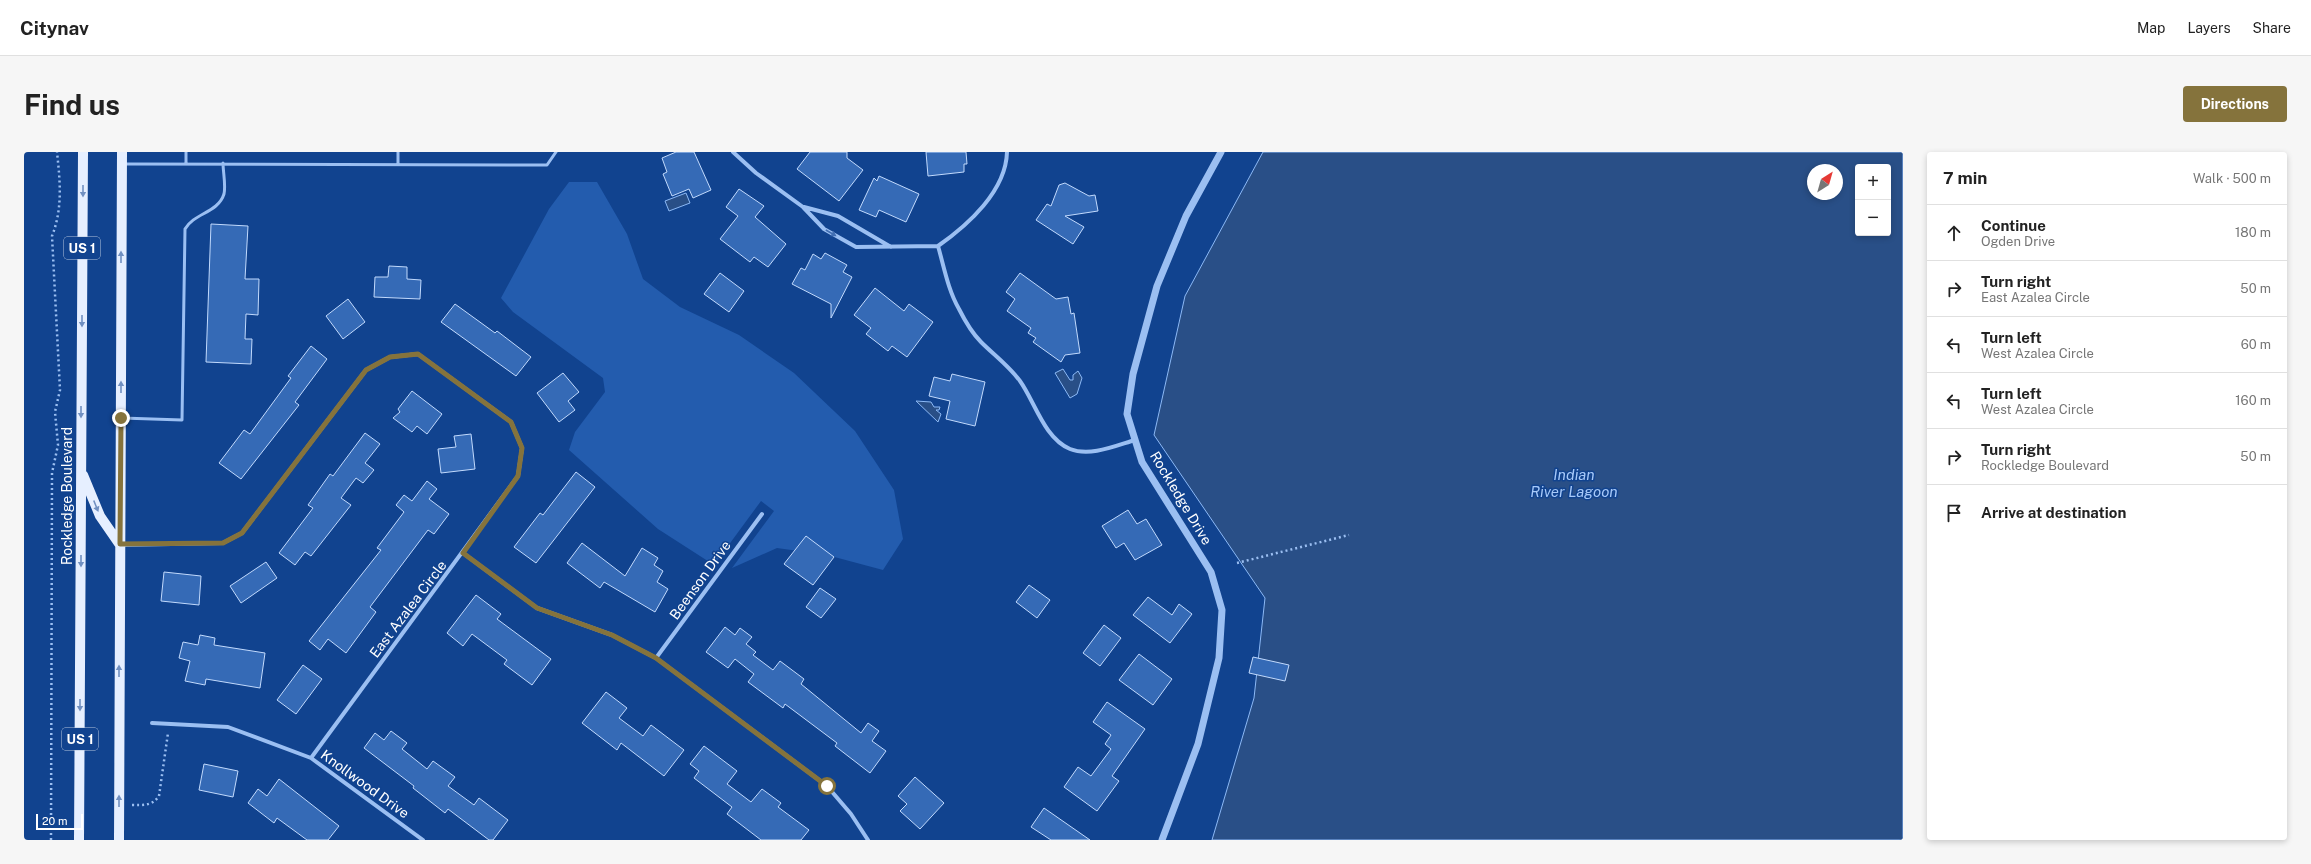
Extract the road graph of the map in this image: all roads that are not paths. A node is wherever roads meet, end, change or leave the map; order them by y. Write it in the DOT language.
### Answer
graph roads {
  1 [pos="83,152"];
  2 [pos="122,152"];
  3 [pos="186,152"];
  4 [pos="398,152"];
  5 [pos="556,152"];
  6 [pos="733,152"];
  7 [pos="1007,152"];
  8 [pos="1222,152"];
  9 [pos="223,163"];
  10 [pos="122,164"];
  11 [pos="186,164"];
  12 [pos="398,164"];
  13 [pos="803,207"];
  14 [pos="938,246"];
  15 [pos="891,247"];
  16 [pos="121,418"];
  17 [pos="1135,440"];
  18 [pos="81,470"];
  19 [pos="762,514"];
  20 [pos="120,544"];
  21 [pos="463,553"];
  22 [pos="656,658"];
  23 [pos="152,723"];
  24 [pos="311,758"];
  25 [pos="79,840"];
  26 [pos="119,840"];
  27 [pos="423,840"];
  28 [pos="868,840"];
  29 [pos="1162,840"];
  1 -- 18 [label="main road, Rockledge Boulevard / US 1, one-way"];
  2 -- 10 [label="main road, US 1"];
  3 -- 11 [label="lane"];
  4 -- 12 [label="lane"];
  5 -- 12 [label="lane"];
  6 -- 13 [label="street"];
  7 -- 14 [label="street"];
  8 -- 17 [label="street, Rockledge Drive"];
  9 -- 11 [label="lane"];
  9 -- 12 [label="lane"];
  9 -- 16 [label="lane"];
  10 -- 11 [label="lane"];
  16 -- 10 [label="main road, US 1, one-way"];
  13 -- 15 [label="street"];
  13 -- 15 [label="street, one-way"];
  14 -- 15 [label="street"];
  14 -- 17 [label="street"];
  16 -- 20 [label="main road, US 1"];
  17 -- 29 [label="street, Rockledge Drive"];
  18 -- 20 [label="main road, one-way"];
  18 -- 25 [label="main road, Rockledge Boulevard / US 1, one-way"];
  19 -- 22 [label="street, Beenson Drive"];
  20 -- 21 [label="street, East Azalea Circle"];
  26 -- 20 [label="main road, US 1, one-way"];
  21 -- 22 [label="street"];
  21 -- 24 [label="street, East Azalea Circle"];
  22 -- 28 [label="street"];
  23 -- 24 [label="street, Knollwood Drive"];
  24 -- 27 [label="street, Knollwood Drive"];
}
